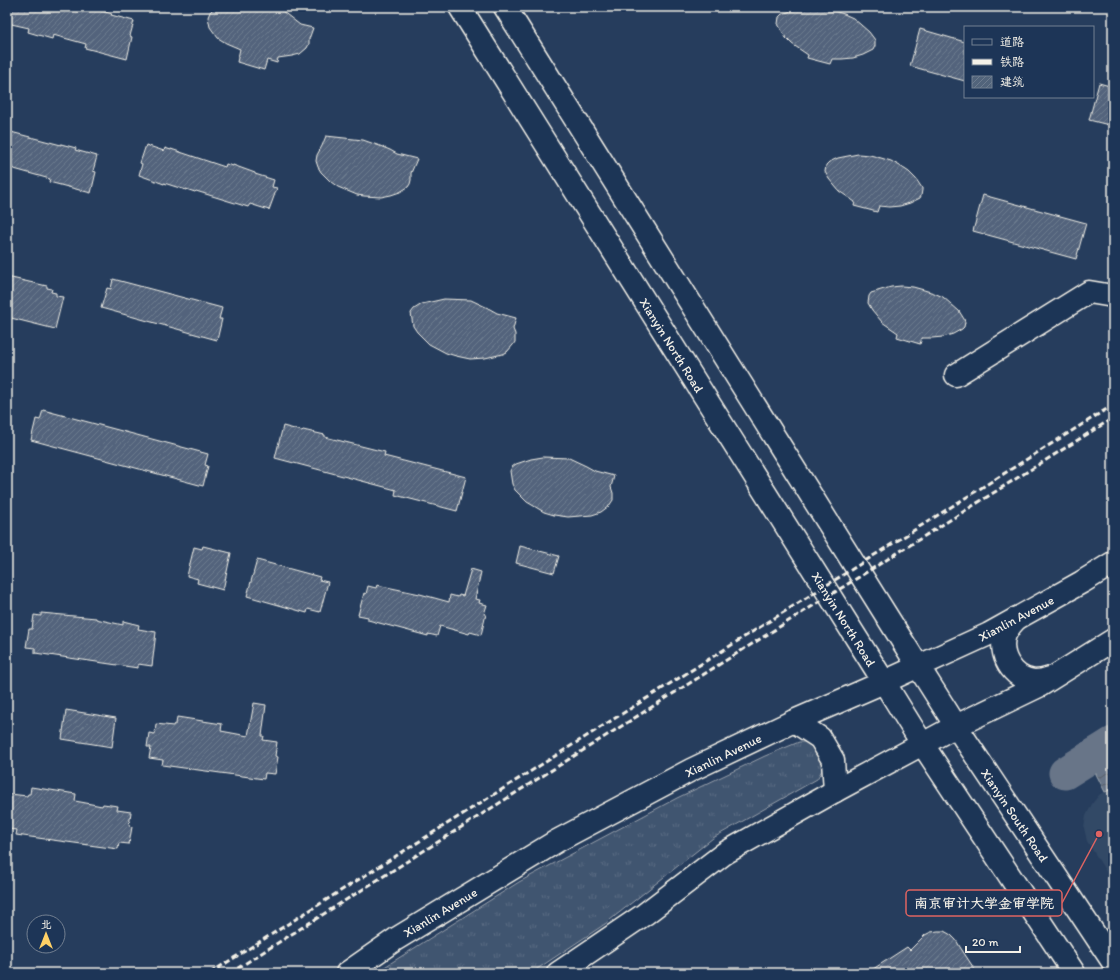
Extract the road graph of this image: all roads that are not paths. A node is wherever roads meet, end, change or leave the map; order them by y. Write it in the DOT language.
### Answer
graph roads {
  1 [pos="460,7"];
  2 [pos="505,7"];
  3 [pos="1113,296"];
  4 [pos="956,374"];
  5 [pos="1113,563"];
  6 [pos="1016,618"];
  7 [pos="1113,640"];
  8 [pos="918,666"];
  9 [pos="1051,678"];
  10 [pos="884,682"];
  11 [pos="794,721"];
  12 [pos="956,726"];
  13 [pos="923,744"];
  14 [pos="835,791"];
  15 [pos="1113,962"];
  16 [pos="347,973"];
  17 [pos="558,973"];
  18 [pos="1074,973"];
  1 -- 10 [label="main road, Xianyin North Road"];
  2 -- 8 [label="main road"];
  3 -- 4 [label="main road"];
  5 -- 6 [label="main road, Xianlin Avenue"];
  6 -- 8 [label="main road, Xianlin Avenue"];
  6 -- 9 [label="main road"];
  7 -- 9 [label="main road"];
  8 -- 10 [label="main road, Xianlin Avenue"];
  8 -- 12 [label="main road, Xianyin South Road"];
  9 -- 12 [label="main road"];
  10 -- 11 [label="main road, Xianlin Avenue"];
  10 -- 13 [label="main road"];
  11 -- 14 [label="main road"];
  11 -- 16 [label="main road, Xianlin Avenue"];
  12 -- 13 [label="main road"];
  12 -- 15 [label="main road, Xianyin South Road"];
  13 -- 14 [label="main road"];
  13 -- 18 [label="main road"];
  14 -- 17 [label="main road"];
}
